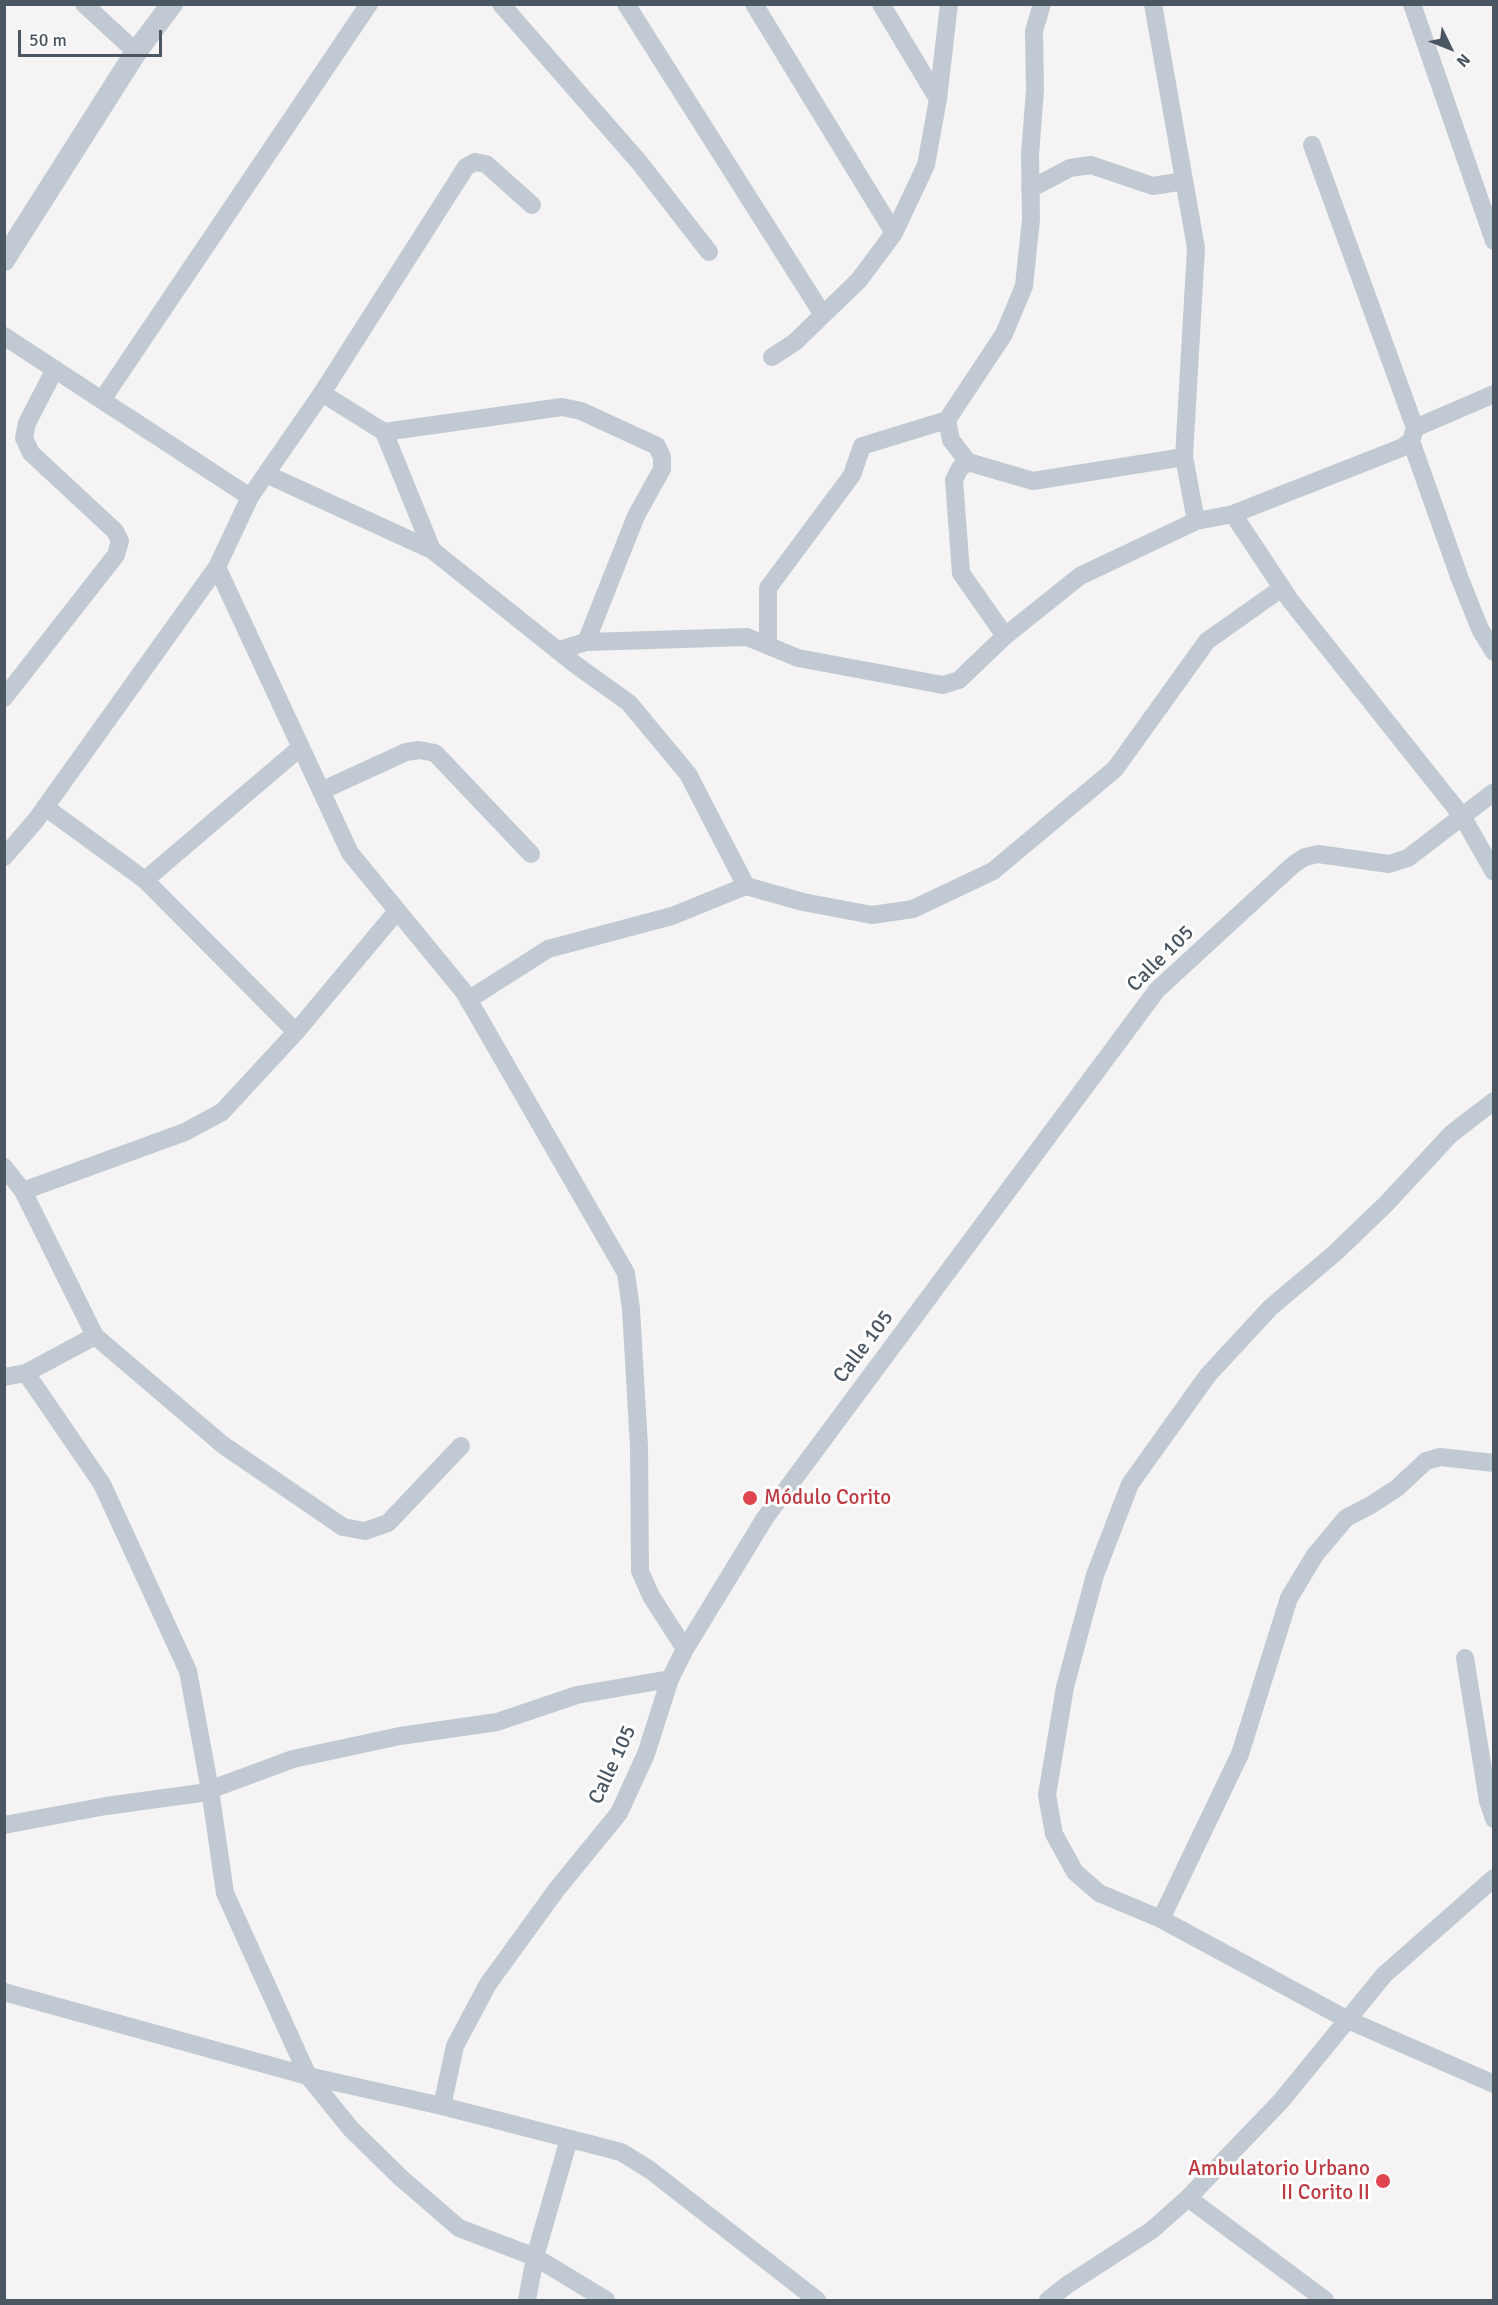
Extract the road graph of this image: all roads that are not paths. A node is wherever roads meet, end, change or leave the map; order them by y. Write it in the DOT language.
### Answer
graph roads {
  1 [pos="84,4"];
  2 [pos="172,4"];
  3 [pos="369,4"];
  4 [pos="501,4"];
  5 [pos="626,4"];
  6 [pos="754,4"];
  7 [pos="881,4"];
  8 [pos="949,4"];
  9 [pos="1042,4"];
  10 [pos="1153,4"];
  11 [pos="1412,4"];
  12 [pos="136,52"];
  13 [pos="938,99"];
  14 [pos="1312,145"];
  15 [pos="1184,181"];
  16 [pos="1030,189"];
  17 [pos="532,205"];
  18 [pos="894,233"];
  19 [pos="1494,241"];
  20 [pos="709,252"];
  21 [pos="4,260"];
  22 [pos="823,315"];
  23 [pos="4,336"];
  24 [pos="772,357"];
  25 [pos="55,369"];
  26 [pos="322,393"];
  27 [pos="1494,394"];
  28 [pos="102,400"];
  29 [pos="947,420"];
  30 [pos="384,432"];
  31 [pos="1413,435"];
  32 [pos="1184,457"];
  33 [pos="969,462"];
  34 [pos="266,474"];
  35 [pos="250,497"];
  36 [pos="1233,514"];
  37 [pos="1196,521"];
  38 [pos="432,550"];
  39 [pos="217,567"];
  40 [pos="1282,588"];
  41 [pos="1005,636"];
  42 [pos="586,642"];
  43 [pos="768,646"];
  44 [pos="559,650"];
  45 [pos="1494,652"];
  46 [pos="4,699"];
  47 [pos="301,747"];
  48 [pos="321,791"];
  49 [pos="1494,792"];
  50 [pos="45,807"];
  51 [pos="1462,816"];
  52 [pos="531,854"];
  53 [pos="4,857"];
  54 [pos="1494,872"];
  55 [pos="145,880"];
  56 [pos="746,886"];
  57 [pos="397,911"];
  58 [pos="468,1000"];
  59 [pos="296,1032"];
  60 [pos="1494,1101"];
  61 [pos="4,1167"];
  62 [pos="23,1191"];
  63 [pos="95,1336"];
  64 [pos="26,1373"];
  65 [pos="4,1377"];
  66 [pos="461,1446"];
  67 [pos="1494,1463"];
  68 [pos="685,1649"];
  69 [pos="1465,1658"];
  70 [pos="670,1679"];
  71 [pos="210,1790"];
  72 [pos="1494,1820"];
  73 [pos="4,1825"];
  74 [pos="1494,1878"];
  75 [pos="1161,1920"];
  76 [pos="4,1992"];
  77 [pos="1348,2020"];
  78 [pos="308,2076"];
  79 [pos="1494,2084"];
  80 [pos="442,2106"];
  81 [pos="569,2139"];
  82 [pos="1188,2198"];
  83 [pos="535,2257"];
  84 [pos="527,2301"];
  85 [pos="606,2301"];
  86 [pos="818,2301"];
  87 [pos="1048,2301"];
  88 [pos="1325,2301"];
  1 -- 12 [label="street"];
  2 -- 12 [label="street"];
  3 -- 28 [label="street"];
  4 -- 20 [label="street"];
  5 -- 22 [label="street"];
  6 -- 18 [label="street"];
  7 -- 13 [label="street"];
  8 -- 13 [label="street"];
  9 -- 16 [label="street"];
  10 -- 15 [label="street"];
  11 -- 19 [label="street"];
  12 -- 21 [label="street"];
  13 -- 18 [label="street"];
  14 -- 31 [label="street"];
  15 -- 16 [label="street"];
  15 -- 32 [label="street"];
  16 -- 29 [label="street"];
  17 -- 26 [label="street"];
  18 -- 22 [label="street"];
  22 -- 24 [label="street"];
  23 -- 25 [label="street"];
  25 -- 28 [label="street"];
  25 -- 46 [label="street"];
  26 -- 30 [label="street"];
  26 -- 34 [label="street"];
  27 -- 31 [label="street"];
  28 -- 35 [label="street"];
  29 -- 33 [label="street"];
  29 -- 43 [label="street"];
  30 -- 38 [label="street"];
  30 -- 42 [label="street"];
  31 -- 36 [label="street"];
  31 -- 45 [label="street"];
  32 -- 33 [label="street"];
  32 -- 37 [label="street"];
  33 -- 41 [label="street"];
  34 -- 35 [label="street"];
  34 -- 38 [label="street"];
  35 -- 39 [label="street"];
  36 -- 37 [label="street"];
  36 -- 40 [label="street"];
  37 -- 41 [label="street"];
  38 -- 44 [label="street"];
  39 -- 47 [label="street"];
  39 -- 50 [label="street"];
  40 -- 51 [label="street"];
  40 -- 56 [label="street"];
  41 -- 43 [label="street"];
  42 -- 43 [label="street"];
  42 -- 44 [label="street"];
  44 -- 56 [label="street"];
  47 -- 48 [label="street"];
  47 -- 55 [label="street"];
  48 -- 52 [label="street"];
  48 -- 57 [label="street"];
  49 -- 51 [label="street, Calle 105"];
  50 -- 53 [label="street"];
  50 -- 55 [label="street"];
  51 -- 54 [label="street"];
  51 -- 68 [label="street, Calle 105"];
  55 -- 59 [label="street"];
  56 -- 58 [label="street"];
  57 -- 58 [label="street"];
  57 -- 59 [label="street"];
  58 -- 68 [label="street"];
  59 -- 62 [label="street"];
  60 -- 75 [label="street"];
  61 -- 62 [label="street"];
  62 -- 63 [label="street"];
  63 -- 64 [label="street"];
  63 -- 66 [label="street"];
  64 -- 65 [label="street"];
  64 -- 71 [label="street"];
  67 -- 75 [label="street"];
  68 -- 70 [label="street, Calle 105"];
  69 -- 72 [label="street"];
  70 -- 71 [label="street"];
  70 -- 80 [label="street, Calle 105"];
  71 -- 73 [label="street"];
  71 -- 78 [label="street"];
  74 -- 77 [label="street"];
  75 -- 77 [label="street"];
  76 -- 78 [label="street"];
  77 -- 79 [label="street"];
  77 -- 82 [label="street"];
  78 -- 80 [label="street"];
  78 -- 83 [label="street"];
  80 -- 81 [label="street"];
  81 -- 83 [label="street"];
  81 -- 86 [label="street"];
  82 -- 87 [label="street"];
  82 -- 88 [label="street"];
  83 -- 84 [label="street"];
  83 -- 85 [label="street"];
}
